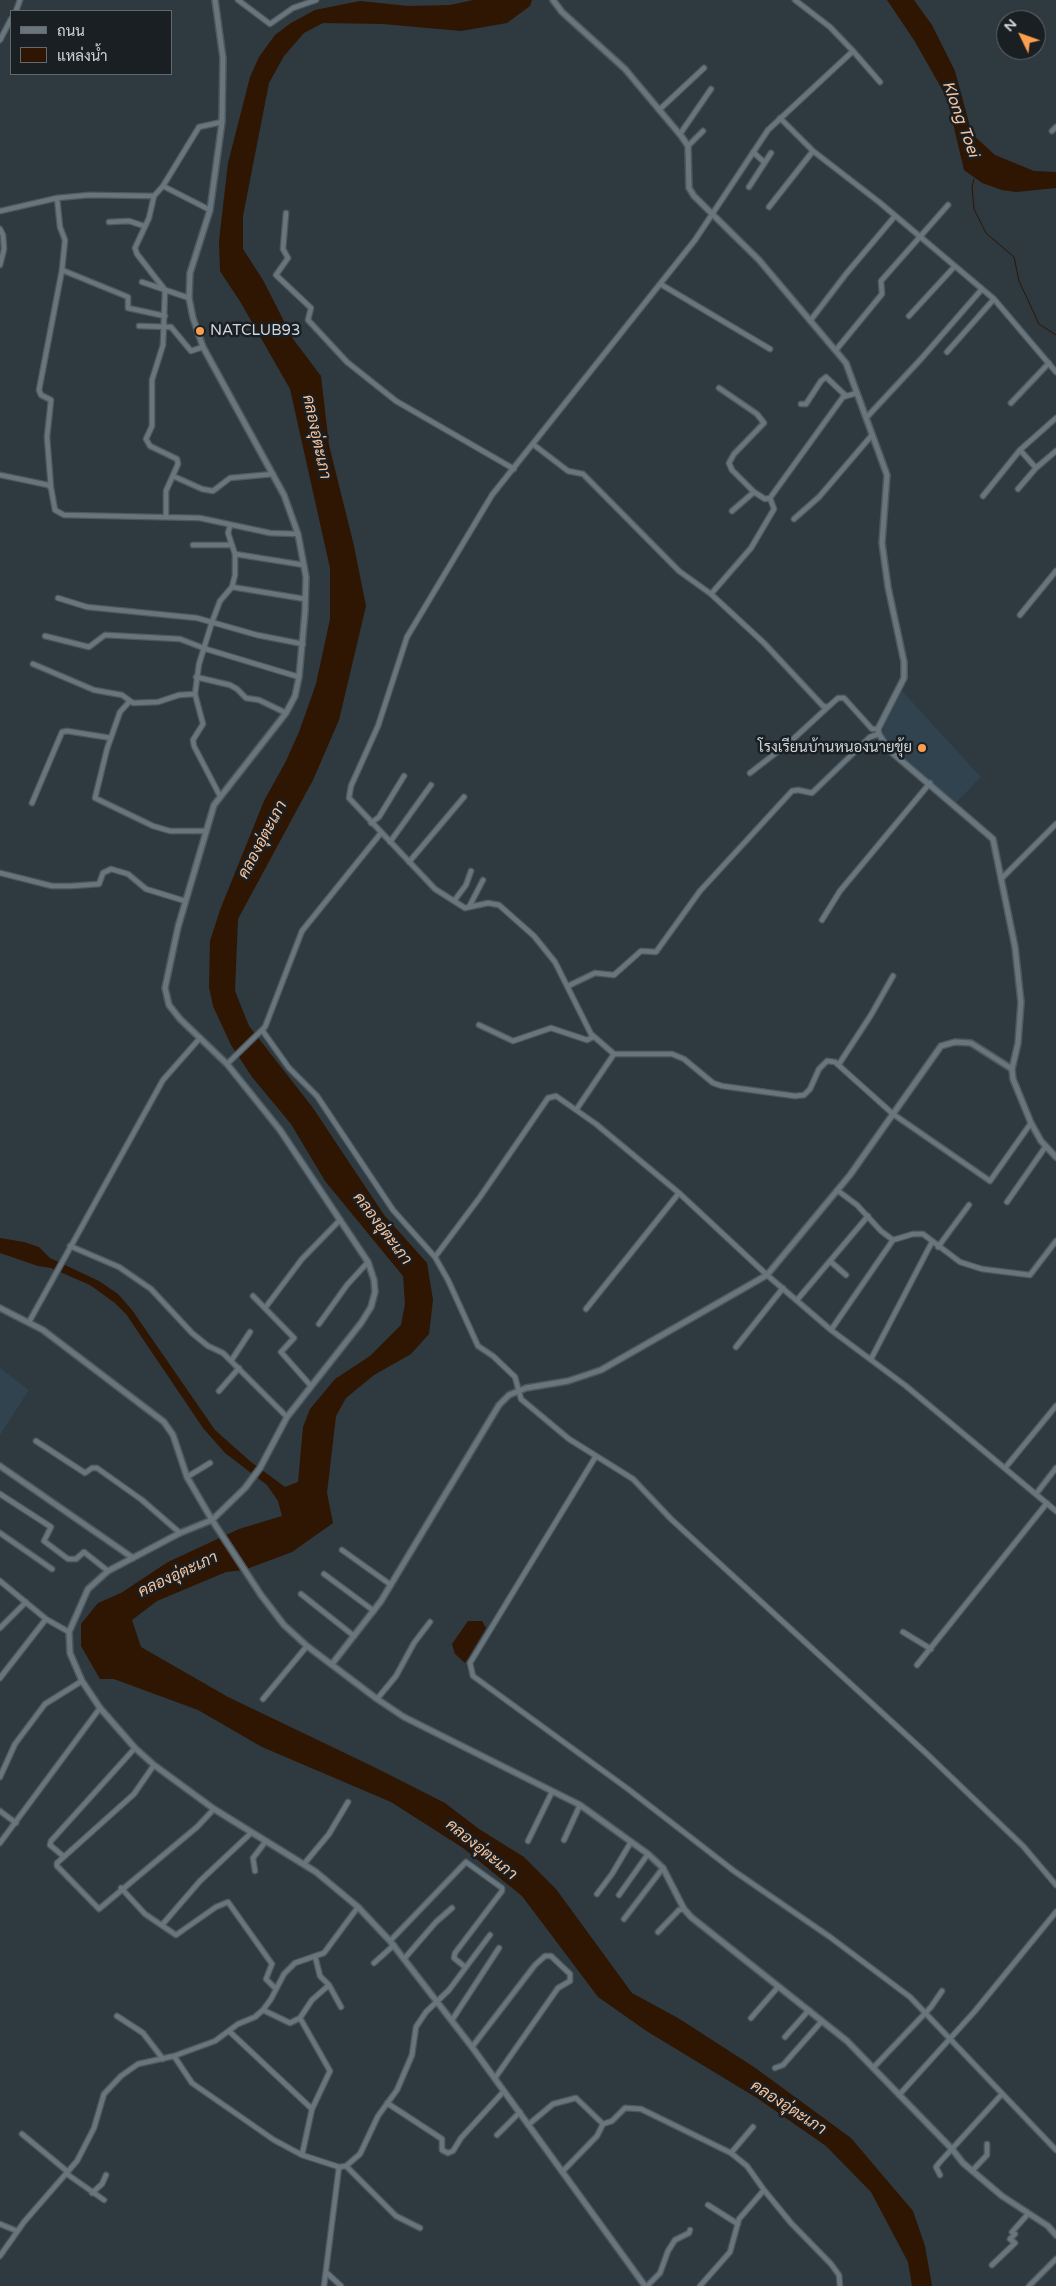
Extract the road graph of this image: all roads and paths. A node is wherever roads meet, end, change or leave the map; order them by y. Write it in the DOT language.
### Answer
graph roads {
  1 [pos="215,0"];
  2 [pos="238,0"];
  3 [pos="316,0"];
  4 [pos="553,0"];
  5 [pos="795,0"];
  6 [pos="10,22"];
  7 [pos="0,40"];
  8 [pos="853,51"];
  9 [pos="704,68"];
  10 [pos="880,82"];
  11 [pos="711,90"];
  12 [pos="659,110"];
  13 [pos="780,118"];
  14 [pos="222,122"];
  15 [pos="1056,127"];
  16 [pos="1052,131"];
  17 [pos="703,132"];
  18 [pos="680,134"];
  19 [pos="688,146"];
  20 [pos="813,151"];
  21 [pos="753,152"];
  22 [pos="771,152"];
  23 [pos="764,162"];
  24 [pos="163,186"];
  25 [pos="749,187"];
  26 [pos="154,196"];
  27 [pos="58,198"];
  28 [pos="948,205"];
  29 [pos="769,207"];
  30 [pos="210,210"];
  31 [pos="0,211"];
  32 [pos="286,213"];
  33 [pos="713,215"];
  34 [pos="895,216"];
  35 [pos="109,222"];
  36 [pos="144,226"];
  37 [pos="0,229"];
  38 [pos="920,237"];
  39 [pos="0,265"];
  40 [pos="955,266"];
  41 [pos="62,270"];
  42 [pos="142,282"];
  43 [pos="662,285"];
  44 [pos="982,289"];
  45 [pos="165,290"];
  46 [pos="189,298"];
  47 [pos="994,298"];
  48 [pos="164,316"];
  49 [pos="909,316"];
  50 [pos="810,322"];
  51 [pos="138,326"];
  52 [pos="164,327"];
  53 [pos="203,347"];
  54 [pos="770,349"];
  55 [pos="836,350"];
  56 [pos="947,352"];
  57 [pos="1049,363"];
  58 [pos="1056,372"];
  59 [pos="719,388"];
  60 [pos="857,393"];
  61 [pos="846,396"];
  62 [pos="1011,403"];
  63 [pos="801,404"];
  64 [pos="866,418"];
  65 [pos="1056,418"];
  66 [pos="872,435"];
  67 [pos="534,446"];
  68 [pos="1020,450"];
  69 [pos="1056,451"];
  70 [pos="1036,468"];
  71 [pos="514,469"];
  72 [pos="273,474"];
  73 [pos="0,475"];
  74 [pos="173,476"];
  75 [pos="51,488"];
  76 [pos="1018,489"];
  77 [pos="754,492"];
  78 [pos="983,496"];
  79 [pos="770,498"];
  80 [pos="732,511"];
  81 [pos="166,516"];
  82 [pos="794,519"];
  83 [pos="230,526"];
  84 [pos="298,534"];
  85 [pos="193,545"];
  86 [pos="232,545"];
  87 [pos="235,554"];
  88 [pos="304,565"];
  89 [pos="1056,571"];
  90 [pos="232,587"];
  91 [pos="711,594"];
  92 [pos="58,598"];
  93 [pos="305,599"];
  94 [pos="1020,615"];
  95 [pos="212,622"];
  96 [pos="45,636"];
  97 [pos="302,644"];
  98 [pos="206,649"];
  99 [pos="33,664"];
  100 [pos="196,677"];
  101 [pos="299,677"];
  102 [pos="195,694"];
  103 [pos="130,701"];
  104 [pos="828,707"];
  105 [pos="286,713"];
  106 [pos="879,732"];
  107 [pos="111,738"];
  108 [pos="750,773"];
  109 [pos="404,776"];
  110 [pos="930,783"];
  111 [pos="431,785"];
  112 [pos="220,796"];
  113 [pos="464,797"];
  114 [pos="32,803"];
  115 [pos="371,823"];
  116 [pos="1056,824"];
  117 [pos="205,831"];
  118 [pos="381,833"];
  119 [pos="390,842"];
  120 [pos="409,862"];
  121 [pos="471,871"];
  122 [pos="0,873"];
  123 [pos="1002,879"];
  124 [pos="483,880"];
  125 [pos="185,901"];
  126 [pos="454,902"];
  127 [pos="469,907"];
  128 [pos="822,920"];
  129 [pos="893,976"];
  130 [pos="568,986"];
  131 [pos="479,1025"];
  132 [pos="262,1031"];
  133 [pos="200,1038"];
  134 [pos="593,1038"];
  135 [pos="614,1054"];
  136 [pos="227,1064"];
  137 [pos="839,1064"];
  138 [pos="1012,1069"];
  139 [pos="576,1110"];
  140 [pos="893,1114"];
  141 [pos="1031,1123"];
  142 [pos="1046,1146"];
  143 [pos="1056,1157"];
  144 [pos="837,1190"];
  145 [pos="679,1193"];
  146 [pos="1007,1202"];
  147 [pos="969,1205"];
  148 [pos="868,1216"];
  149 [pos="338,1220"];
  150 [pos="893,1240"];
  151 [pos="932,1242"];
  152 [pos="1056,1242"];
  153 [pos="70,1246"];
  154 [pos="938,1247"];
  155 [pos="435,1257"];
  156 [pos="368,1262"];
  157 [pos="831,1262"];
  158 [pos="767,1275"];
  159 [pos="846,1275"];
  160 [pos="783,1288"];
  161 [pos="253,1296"];
  162 [pos="798,1300"];
  163 [pos="0,1308"];
  164 [pos="265,1308"];
  165 [pos="586,1309"];
  166 [pos="29,1322"];
  167 [pos="320,1324"];
  168 [pos="831,1330"];
  169 [pos="250,1332"];
  170 [pos="736,1347"];
  171 [pos="871,1359"];
  172 [pos="231,1361"];
  173 [pos="238,1368"];
  174 [pos="311,1386"];
  175 [pos="220,1391"];
  176 [pos="518,1391"];
  177 [pos="1056,1406"];
  178 [pos="287,1417"];
  179 [pos="36,1441"];
  180 [pos="596,1456"];
  181 [pos="210,1463"];
  182 [pos="0,1466"];
  183 [pos="1005,1468"];
  184 [pos="1056,1468"];
  185 [pos="188,1477"];
  186 [pos="0,1494"];
  187 [pos="1036,1494"];
  188 [pos="1047,1503"];
  189 [pos="1056,1511"];
  190 [pos="212,1520"];
  191 [pos="0,1533"];
  192 [pos="180,1533"];
  193 [pos="342,1550"];
  194 [pos="133,1558"];
  195 [pos="52,1569"];
  196 [pos="108,1571"];
  197 [pos="324,1574"];
  198 [pos="0,1581"];
  199 [pos="391,1585"];
  200 [pos="301,1594"];
  201 [pos="26,1602"];
  202 [pos="374,1611"];
  203 [pos="46,1619"];
  204 [pos="430,1622"];
  205 [pos="0,1628"];
  206 [pos="69,1632"];
  207 [pos="902,1632"];
  208 [pos="354,1636"];
  209 [pos="307,1646"];
  210 [pos="931,1649"];
  211 [pos="332,1664"];
  212 [pos="917,1665"];
  213 [pos="0,1678"];
  214 [pos="82,1681"];
  215 [pos="263,1699"];
  216 [pos="377,1699"];
  217 [pos="100,1708"];
  218 [pos="135,1748"];
  219 [pos="154,1765"];
  220 [pos="0,1777"];
  221 [pos="552,1792"];
  222 [pos="348,1802"];
  223 [pos="580,1805"];
  224 [pos="214,1809"];
  225 [pos="0,1812"];
  226 [pos="16,1823"];
  227 [pos="251,1833"];
  228 [pos="564,1840"];
  229 [pos="266,1841"];
  230 [pos="528,1842"];
  231 [pos="631,1842"];
  232 [pos="0,1843"];
  233 [pos="648,1854"];
  234 [pos="63,1856"];
  235 [pos="304,1864"];
  236 [pos="663,1868"];
  237 [pos="255,1871"];
  238 [pos="1056,1884"];
  239 [pos="121,1888"];
  240 [pos="597,1894"];
  241 [pos="619,1895"];
  242 [pos="358,1907"];
  243 [pos="452,1908"];
  244 [pos="684,1909"];
  245 [pos="1056,1912"];
  246 [pos="624,1919"];
  247 [pos="162,1925"];
  248 [pos="658,1932"];
  249 [pos="490,1935"];
  250 [pos="392,1943"];
  251 [pos="499,1948"];
  252 [pos="315,1956"];
  253 [pos="404,1959"];
  254 [pos="374,1963"];
  255 [pos="465,1967"];
  256 [pos="329,1985"];
  257 [pos="778,1987"];
  258 [pos="275,1988"];
  259 [pos="942,1990"];
  260 [pos="437,2001"];
  261 [pos="341,2007"];
  262 [pos="263,2010"];
  263 [pos="808,2010"];
  264 [pos="926,2011"];
  265 [pos="117,2016"];
  266 [pos="300,2018"];
  267 [pos="751,2018"];
  268 [pos="452,2020"];
  269 [pos="822,2021"];
  270 [pos="229,2031"];
  271 [pos="785,2037"];
  272 [pos="950,2039"];
  273 [pos="472,2047"];
  274 [pos="174,2056"];
  275 [pos="163,2059"];
  276 [pos="775,2068"];
  277 [pos="873,2068"];
  278 [pos="494,2078"];
  279 [pos="504,2091"];
  280 [pos="1002,2094"];
  281 [pos="898,2096"];
  282 [pos="387,2103"];
  283 [pos="312,2109"];
  284 [pos="520,2112"];
  285 [pos="603,2124"];
  286 [pos="528,2125"];
  287 [pos="753,2127"];
  288 [pos="22,2134"];
  289 [pos="497,2135"];
  290 [pos="987,2144"];
  291 [pos="952,2149"];
  292 [pos="1056,2150"];
  293 [pos="732,2153"];
  294 [pos="302,2155"];
  295 [pos="346,2166"];
  296 [pos="339,2167"];
  297 [pos="972,2171"];
  298 [pos="562,2172"];
  299 [pos="68,2173"];
  300 [pos="106,2175"];
  301 [pos="940,2175"];
  302 [pos="764,2190"];
  303 [pos="92,2193"];
  304 [pos="104,2200"];
  305 [pos="708,2205"];
  306 [pos="1028,2214"];
  307 [pos="0,2224"];
  308 [pos="738,2224"];
  309 [pos="420,2228"];
  310 [pos="690,2230"];
  311 [pos="17,2231"];
  312 [pos="1056,2235"];
  313 [pos="0,2256"];
  314 [pos="1056,2259"];
  315 [pos="992,2264"];
  316 [pos="327,2273"];
  317 [pos="324,2286"];
  318 [pos="341,2286"];
  319 [pos="646,2286"];
  320 [pos="700,2286"];
  321 [pos="840,2286"];
  322 [pos="1029,2286"];
  1 -- 14 [label="street"];
  2 -- 3 [label="street"];
  4 -- 12 [label="street"];
  5 -- 8 [label="street"];
  6 -- 7 [label="street"];
  8 -- 10 [label="street"];
  8 -- 13 [label="street"];
  9 -- 12 [label="street"];
  11 -- 18 [label="street"];
  12 -- 18 [label="street"];
  13 -- 20 [label="street"];
  13 -- 21 [label="street"];
  14 -- 24 [label="street"];
  14 -- 30 [label="street"];
  15 -- 16 [label="street"];
  17 -- 19 [label="street"];
  18 -- 19 [label="street"];
  19 -- 33 [label="street"];
  20 -- 29 [label="street"];
  20 -- 34 [label="street"];
  21 -- 23 [label="street"];
  21 -- 33 [label="street"];
  22 -- 23 [label="street"];
  23 -- 25 [label="street"];
  24 -- 26 [label="street"];
  24 -- 30 [label="street"];
  26 -- 27 [label="street"];
  26 -- 36 [label="street"];
  27 -- 31 [label="street"];
  27 -- 41 [label="street"];
  28 -- 38 [label="street"];
  30 -- 46 [label="street"];
  32 -- 71 [label="street"];
  33 -- 43 [label="street"];
  33 -- 50 [label="street"];
  34 -- 38 [label="street"];
  34 -- 50 [label="street"];
  35 -- 36 [label="street"];
  36 -- 45 [label="street"];
  37 -- 39 [label="street"];
  38 -- 40 [label="street"];
  38 -- 55 [label="street"];
  40 -- 44 [label="street"];
  40 -- 49 [label="street"];
  41 -- 48 [label="street"];
  41 -- 75 [label="street"];
  42 -- 45 [label="street"];
  43 -- 54 [label="street"];
  43 -- 67 [label="street"];
  44 -- 47 [label="street"];
  44 -- 64 [label="street"];
  45 -- 46 [label="street"];
  45 -- 48 [label="street"];
  46 -- 53 [label="street"];
  47 -- 56 [label="street"];
  47 -- 57 [label="street"];
  48 -- 52 [label="street"];
  50 -- 55 [label="street"];
  51 -- 52 [label="street"];
  52 -- 53 [label="street"];
  52 -- 74 [label="street"];
  53 -- 72 [label="street"];
  55 -- 60 [label="street"];
  57 -- 58 [label="street"];
  57 -- 62 [label="street"];
  59 -- 77 [label="street"];
  60 -- 61 [label="street"];
  60 -- 64 [label="street"];
  61 -- 63 [label="street"];
  61 -- 79 [label="street"];
  64 -- 66 [label="street"];
  65 -- 68 [label="street"];
  66 -- 82 [label="street"];
  66 -- 106 [label="street"];
  67 -- 71 [label="street"];
  67 -- 91 [label="street"];
  68 -- 70 [label="street"];
  68 -- 78 [label="street"];
  69 -- 70 [label="street"];
  70 -- 76 [label="street"];
  71 -- 115 [label="street"];
  72 -- 74 [label="street"];
  72 -- 84 [label="street"];
  73 -- 75 [label="street"];
  74 -- 81 [label="street"];
  75 -- 81 [label="street"];
  77 -- 79 [label="street"];
  77 -- 80 [label="street"];
  79 -- 91 [label="street"];
  81 -- 83 [label="street"];
  83 -- 84 [label="street"];
  83 -- 86 [label="street"];
  84 -- 88 [label="street"];
  85 -- 86 [label="street"];
  86 -- 87 [label="street"];
  87 -- 88 [label="street"];
  87 -- 90 [label="street"];
  88 -- 93 [label="street"];
  89 -- 94 [label="street"];
  90 -- 93 [label="street"];
  90 -- 95 [label="street"];
  91 -- 104 [label="street"];
  92 -- 95 [label="street"];
  93 -- 97 [label="street"];
  95 -- 97 [label="street"];
  95 -- 98 [label="street"];
  96 -- 98 [label="street"];
  97 -- 101 [label="street"];
  98 -- 100 [label="street"];
  98 -- 101 [label="street"];
  99 -- 103 [label="street"];
  100 -- 102 [label="street"];
  100 -- 105 [label="street"];
  101 -- 105 [label="street"];
  102 -- 103 [label="street"];
  102 -- 112 [label="street"];
  103 -- 107 [label="street"];
  104 -- 106 [label="street"];
  104 -- 108 [label="street"];
  105 -- 112 [label="street"];
  106 -- 110 [label="street"];
  106 -- 130 [label="street"];
  107 -- 114 [label="street"];
  107 -- 117 [label="street"];
  109 -- 115 [label="street"];
  110 -- 123 [label="street"];
  110 -- 128 [label="street"];
  111 -- 119 [label="street"];
  112 -- 117 [label="street"];
  113 -- 120 [label="street"];
  115 -- 118 [label="street"];
  116 -- 123 [label="street"];
  117 -- 125 [label="street"];
  118 -- 119 [label="street"];
  118 -- 132 [label="street"];
  119 -- 120 [label="street"];
  120 -- 126 [label="street"];
  121 -- 126 [label="street"];
  122 -- 125 [label="street"];
  123 -- 138 [label="street"];
  124 -- 127 [label="street"];
  125 -- 133 [label="street"];
  126 -- 127 [label="street"];
  127 -- 130 [label="street"];
  129 -- 137 [label="street"];
  130 -- 134 [label="street"];
  131 -- 134 [label="street"];
  132 -- 136 [label="street"];
  132 -- 155 [label="street"];
  133 -- 136 [label="street"];
  133 -- 153 [label="street"];
  134 -- 135 [label="street"];
  135 -- 137 [label="street"];
  135 -- 139 [label="street"];
  136 -- 149 [label="street"];
  137 -- 140 [label="street"];
  138 -- 140 [label="street"];
  138 -- 141 [label="street"];
  139 -- 145 [label="street"];
  139 -- 155 [label="street"];
  140 -- 141 [label="street"];
  140 -- 144 [label="street"];
  141 -- 142 [label="street"];
  142 -- 143 [label="street"];
  142 -- 146 [label="street"];
  144 -- 148 [label="street"];
  144 -- 158 [label="street"];
  145 -- 158 [label="street"];
  145 -- 165 [label="street"];
  147 -- 154 [label="street"];
  148 -- 150 [label="street"];
  148 -- 157 [label="street"];
  149 -- 156 [label="street"];
  149 -- 164 [label="street"];
  150 -- 151 [label="street"];
  150 -- 168 [label="street"];
  151 -- 154 [label="street"];
  151 -- 171 [label="street"];
  152 -- 154 [label="street"];
  153 -- 166 [label="street"];
  153 -- 172 [label="street"];
  155 -- 176 [label="street"];
  156 -- 167 [label="street"];
  156 -- 174 [label="street"];
  157 -- 159 [label="street"];
  157 -- 162 [label="street"];
  158 -- 160 [label="street"];
  158 -- 176 [label="street"];
  160 -- 162 [label="street"];
  160 -- 170 [label="street"];
  161 -- 164 [label="street"];
  162 -- 168 [label="street"];
  163 -- 166 [label="street"];
  164 -- 174 [label="street"];
  166 -- 185 [label="street"];
  168 -- 171 [label="street"];
  169 -- 172 [label="street"];
  171 -- 183 [label="street"];
  172 -- 173 [label="street"];
  173 -- 175 [label="street"];
  173 -- 178 [label="street"];
  174 -- 178 [label="street"];
  176 -- 180 [label="street"];
  176 -- 199 [label="street"];
  177 -- 183 [label="street"];
  178 -- 190 [label="street"];
  179 -- 192 [label="street"];
  180 -- 238 [label="street"];
  180 -- 264 [label="street"];
  181 -- 185 [label="street"];
  182 -- 194 [label="street"];
  183 -- 187 [label="street"];
  184 -- 187 [label="street"];
  185 -- 190 [label="street"];
  186 -- 196 [label="street"];
  187 -- 188 [label="street"];
  188 -- 189 [label="street"];
  188 -- 210 [label="street"];
  190 -- 192 [label="street"];
  190 -- 209 [label="street"];
  191 -- 195 [label="street"];
  192 -- 194 [label="street"];
  193 -- 199 [label="street"];
  194 -- 196 [label="street"];
  196 -- 206 [label="street"];
  197 -- 202 [label="street"];
  198 -- 201 [label="street"];
  199 -- 202 [label="street"];
  200 -- 208 [label="street"];
  201 -- 203 [label="street"];
  201 -- 205 [label="street"];
  202 -- 208 [label="street"];
  203 -- 206 [label="street"];
  203 -- 213 [label="street"];
  204 -- 216 [label="street"];
  206 -- 214 [label="street"];
  207 -- 210 [label="street"];
  208 -- 211 [label="street"];
  209 -- 211 [label="street"];
  209 -- 215 [label="street"];
  210 -- 212 [label="street"];
  211 -- 216 [label="street"];
  214 -- 217 [label="street"];
  214 -- 220 [label="street"];
  216 -- 221 [label="street"];
  217 -- 218 [label="street"];
  217 -- 226 [label="street"];
  218 -- 219 [label="street"];
  218 -- 234 [label="street"];
  219 -- 224 [label="street"];
  219 -- 234 [label="street"];
  221 -- 223 [label="street"];
  221 -- 230 [label="street"];
  222 -- 235 [label="street"];
  223 -- 228 [label="street"];
  223 -- 231 [label="street"];
  224 -- 227 [label="street"];
  224 -- 239 [label="street"];
  225 -- 226 [label="street"];
  226 -- 232 [label="street"];
  227 -- 229 [label="street"];
  227 -- 247 [label="street"];
  229 -- 235 [label="street"];
  229 -- 237 [label="street"];
  231 -- 233 [label="street"];
  231 -- 240 [label="street"];
  233 -- 236 [label="street"];
  233 -- 241 [label="street"];
  234 -- 239 [label="street"];
  235 -- 242 [label="street"];
  236 -- 244 [label="street"];
  236 -- 246 [label="street"];
  239 -- 247 [label="street"];
  242 -- 250 [label="street"];
  242 -- 252 [label="street"];
  243 -- 253 [label="street"];
  244 -- 248 [label="street"];
  244 -- 257 [label="street"];
  245 -- 272 [label="street"];
  247 -- 258 [label="street"];
  249 -- 255 [label="street"];
  250 -- 253 [label="street"];
  250 -- 254 [label="street"];
  250 -- 255 [label="street"];
  251 -- 268 [label="street"];
  252 -- 256 [label="street"];
  252 -- 258 [label="street"];
  253 -- 260 [label="street"];
  255 -- 260 [label="street"];
  256 -- 261 [label="street"];
  256 -- 266 [label="street"];
  257 -- 263 [label="street"];
  257 -- 267 [label="street"];
  258 -- 262 [label="street"];
  259 -- 264 [label="street"];
  260 -- 268 [label="street"];
  260 -- 282 [label="street"];
  262 -- 266 [label="street"];
  262 -- 270 [label="street"];
  263 -- 269 [label="street"];
  263 -- 271 [label="street"];
  264 -- 272 [label="street"];
  264 -- 277 [label="street"];
  265 -- 275 [label="street"];
  266 -- 283 [label="street"];
  268 -- 273 [label="street"];
  269 -- 276 [label="street"];
  269 -- 277 [label="street"];
  270 -- 274 [label="street"];
  270 -- 283 [label="street"];
  272 -- 280 [label="street"];
  272 -- 281 [label="street"];
  273 -- 278 [label="street"];
  273 -- 278 [label="street"];
  274 -- 275 [label="street"];
  274 -- 294 [label="street"];
  275 -- 299 [label="street"];
  277 -- 281 [label="street"];
  278 -- 279 [label="street"];
  279 -- 282 [label="street"];
  279 -- 284 [label="street"];
  280 -- 291 [label="street"];
  280 -- 292 [label="street"];
  281 -- 291 [label="street"];
  282 -- 295 [label="street"];
  283 -- 294 [label="street"];
  284 -- 286 [label="street"];
  284 -- 289 [label="street"];
  285 -- 286 [label="street"];
  285 -- 293 [label="street"];
  285 -- 298 [label="street"];
  286 -- 298 [label="street"];
  287 -- 293 [label="street"];
  288 -- 299 [label="street"];
  290 -- 297 [label="street"];
  291 -- 297 [label="street"];
  291 -- 301 [label="street"];
  293 -- 302 [label="street"];
  294 -- 296 [label="street"];
  295 -- 296 [label="street"];
  295 -- 309 [label="street"];
  296 -- 316 [label="street"];
  297 -- 306 [label="street"];
  298 -- 319 [label="street"];
  299 -- 303 [label="street"];
  299 -- 311 [label="street"];
  300 -- 303 [label="street"];
  302 -- 308 [label="street"];
  302 -- 321 [label="street"];
  303 -- 304 [label="street"];
  305 -- 308 [label="street"];
  306 -- 312 [label="street"];
  306 -- 315 [label="street"];
  307 -- 311 [label="street"];
  308 -- 320 [label="street"];
  310 -- 319 [label="street"];
  311 -- 313 [label="street"];
  314 -- 322 [label="street"];
  316 -- 317 [label="street"];
  316 -- 318 [label="street"];
}
